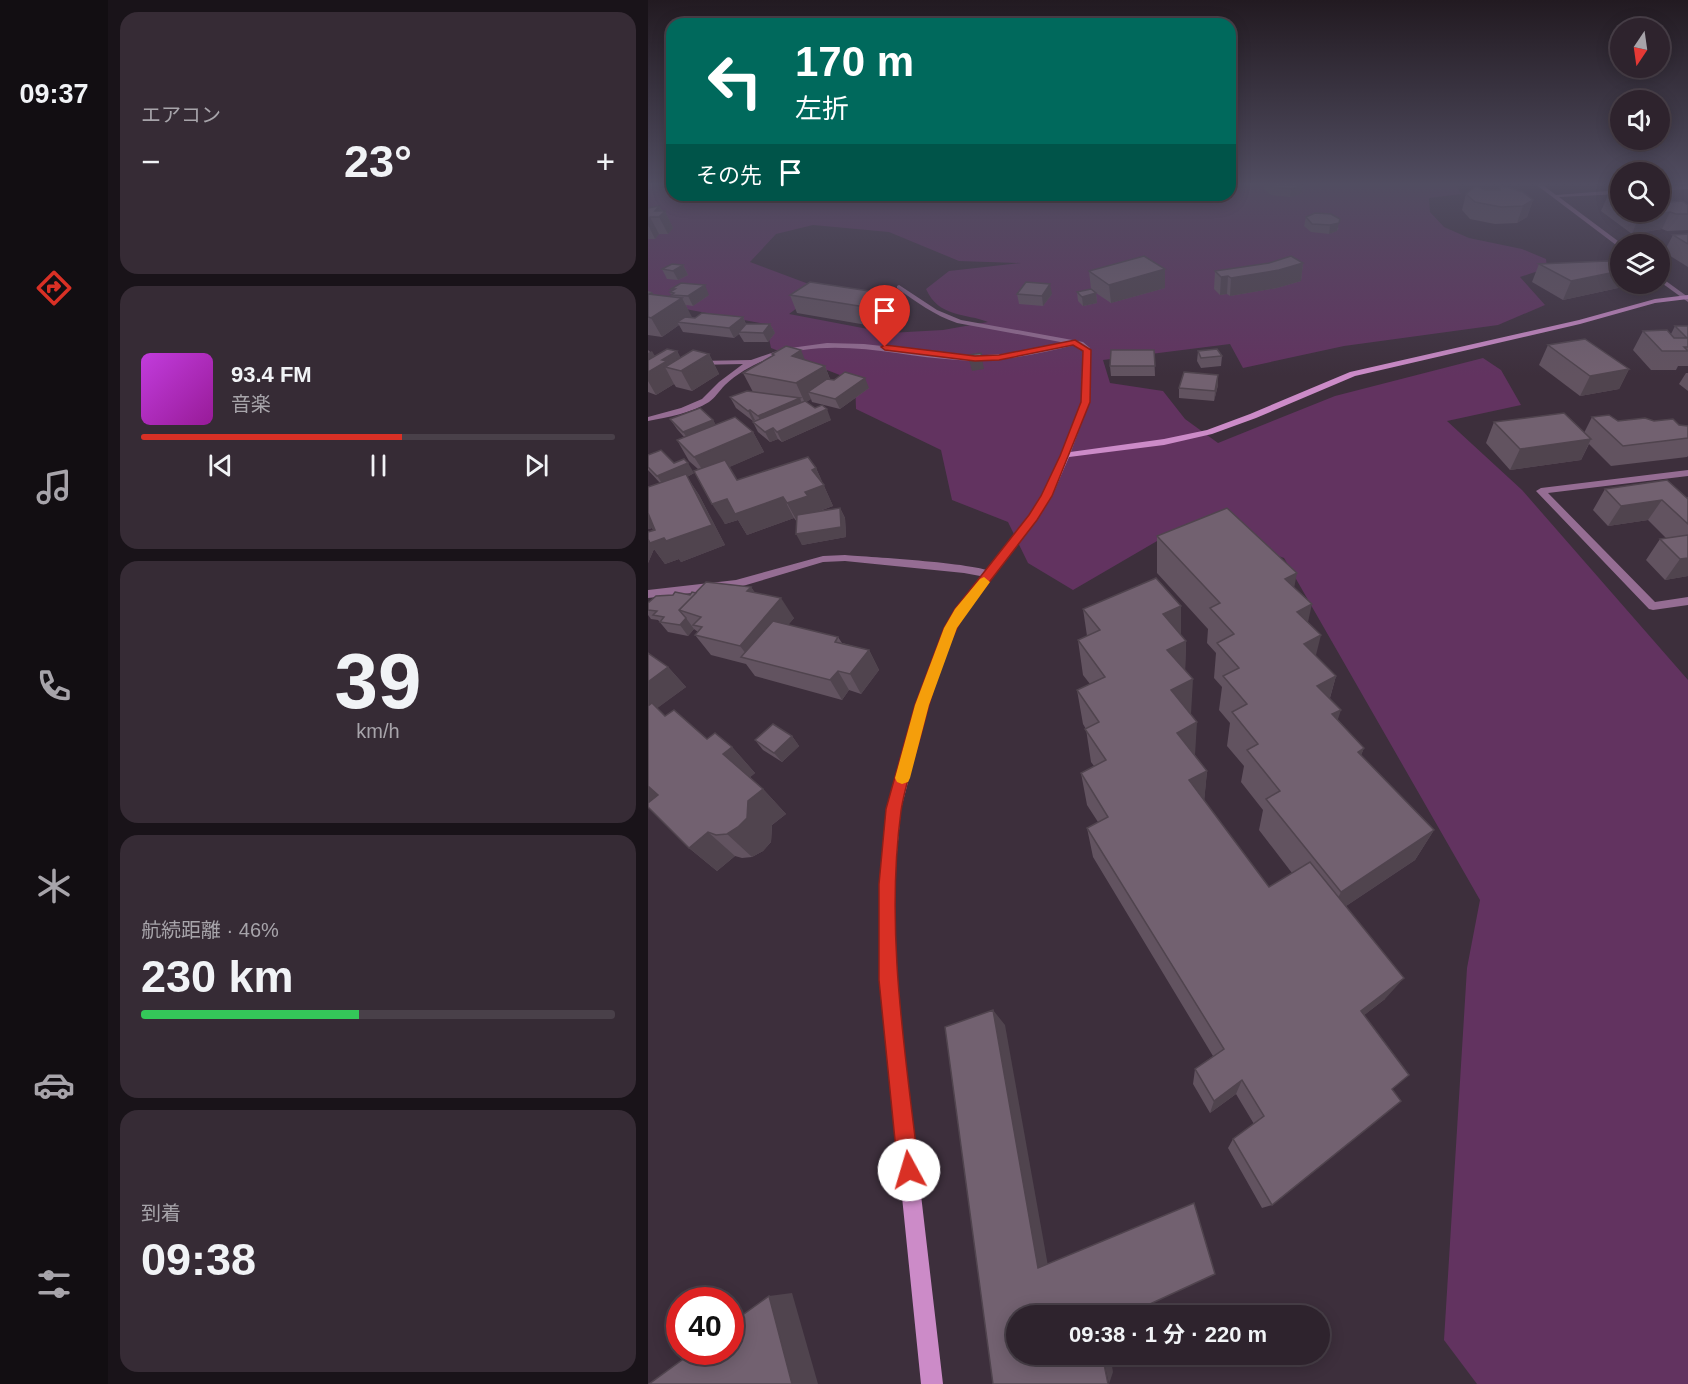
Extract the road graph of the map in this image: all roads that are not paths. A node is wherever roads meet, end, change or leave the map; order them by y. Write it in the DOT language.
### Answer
graph roads {
  1 [pos="1670,286"];
  2 [pos="898,287"];
  3 [pos="1687,298"];
  4 [pos="1075,343"];
  5 [pos="750,362"];
  6 [pos="689,364"];
  7 [pos="648,419"];
  8 [pos="1065,456"];
  9 [pos="1688,473"];
  10 [pos="991,574"];
  11 [pos="648,594"];
  12 [pos="1688,601"];
  13 [pos="932,1384"];
  1 -- 3 [label="street"];
  2 -- 4 [label="street"];
  3 -- 8 [label="street"];
  4 -- 5 [label="street"];
  4 -- 8 [label="street"];
  5 -- 6 [label="street"];
  5 -- 7 [label="street"];
  8 -- 10 [label="street"];
  9 -- 12 [label="street"];
  10 -- 11 [label="street"];
  10 -- 13 [label="street"];
}
